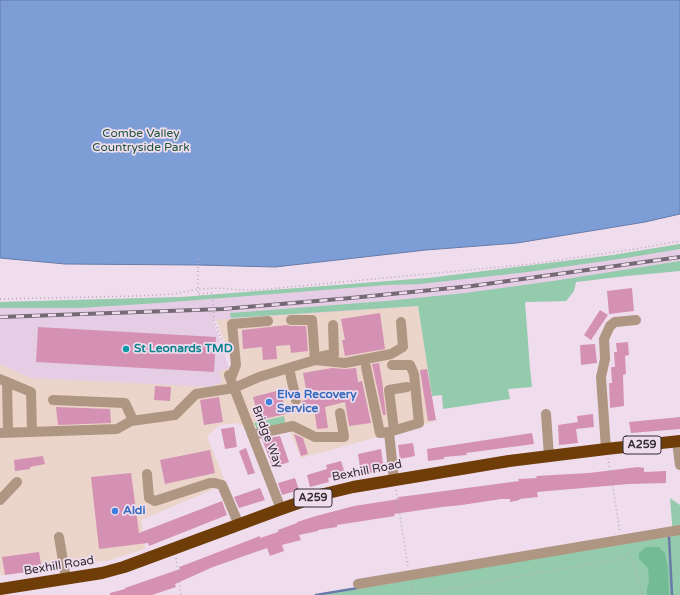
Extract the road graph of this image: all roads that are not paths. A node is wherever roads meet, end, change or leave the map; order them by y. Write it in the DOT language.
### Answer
graph roads {
  1 [pos="291,320"];
  2 [pos="636,320"];
  3 [pos="268,321"];
  4 [pos="401,322"];
  5 [pos="333,325"];
  6 [pos="315,360"];
  7 [pos="392,365"];
  8 [pos="366,367"];
  9 [pos="289,368"];
  10 [pos="231,380"];
  11 [pos="4,381"];
  12 [pos="407,386"];
  13 [pos="53,400"];
  14 [pos="296,400"];
  15 [pos="340,413"];
  16 [pos="546,414"];
  17 [pos="133,420"];
  18 [pos="391,431"];
  19 [pos="4,432"];
  20 [pos="32,432"];
  21 [pos="252,435"];
  22 [pos="679,441"];
  23 [pos="606,449"];
  24 [pos="549,456"];
  25 [pos="680,459"];
  26 [pos="680,465"];
  27 [pos="147,474"];
  28 [pos="394,480"];
  29 [pos="17,482"];
  30 [pos="0,500"];
  31 [pos="281,509"];
  32 [pos="239,525"];
  33 [pos="680,530"];
  34 [pos="59,537"];
  35 [pos="66,579"];
  36 [pos="358,584"];
  37 [pos="0,589"];
  1 -- 6 [label="street"];
  2 -- 23 [label="street"];
  3 -- 10 [label="street"];
  4 -- 6 [label="street"];
  5 -- 6 [label="street"];
  6 -- 9 [label="street"];
  7 -- 18 [label="street"];
  8 -- 18 [label="street"];
  9 -- 10 [label="street"];
  9 -- 14 [label="street"];
  10 -- 17 [label="street"];
  10 -- 21 [label="street, Bridge Way"];
  11 -- 19 [label="street"];
  11 -- 20 [label="street"];
  12 -- 18 [label="street"];
  13 -- 17 [label="street"];
  15 -- 21 [label="street"];
  16 -- 24 [label="street"];
  17 -- 20 [label="street"];
  18 -- 28 [label="street"];
  19 -- 20 [label="street"];
  21 -- 31 [label="street, Bridge Way"];
  22 -- 23 [label="highway, Bexhill Road / A259"];
  22 -- 25 [label="street"];
  23 -- 24 [label="highway, Bexhill Road / A259"];
  24 -- 28 [label="highway, Bexhill Road / A259"];
  25 -- 26 [label="street"];
  27 -- 32 [label="street"];
  28 -- 31 [label="highway, Bexhill Road / A259"];
  29 -- 30 [label="street"];
  31 -- 32 [label="highway, Bexhill Road / A259"];
  32 -- 35 [label="highway, Bexhill Road / A259"];
  33 -- 36 [label="street"];
  34 -- 35 [label="street"];
  35 -- 37 [label="highway, Bexhill Road / A259"];
}
